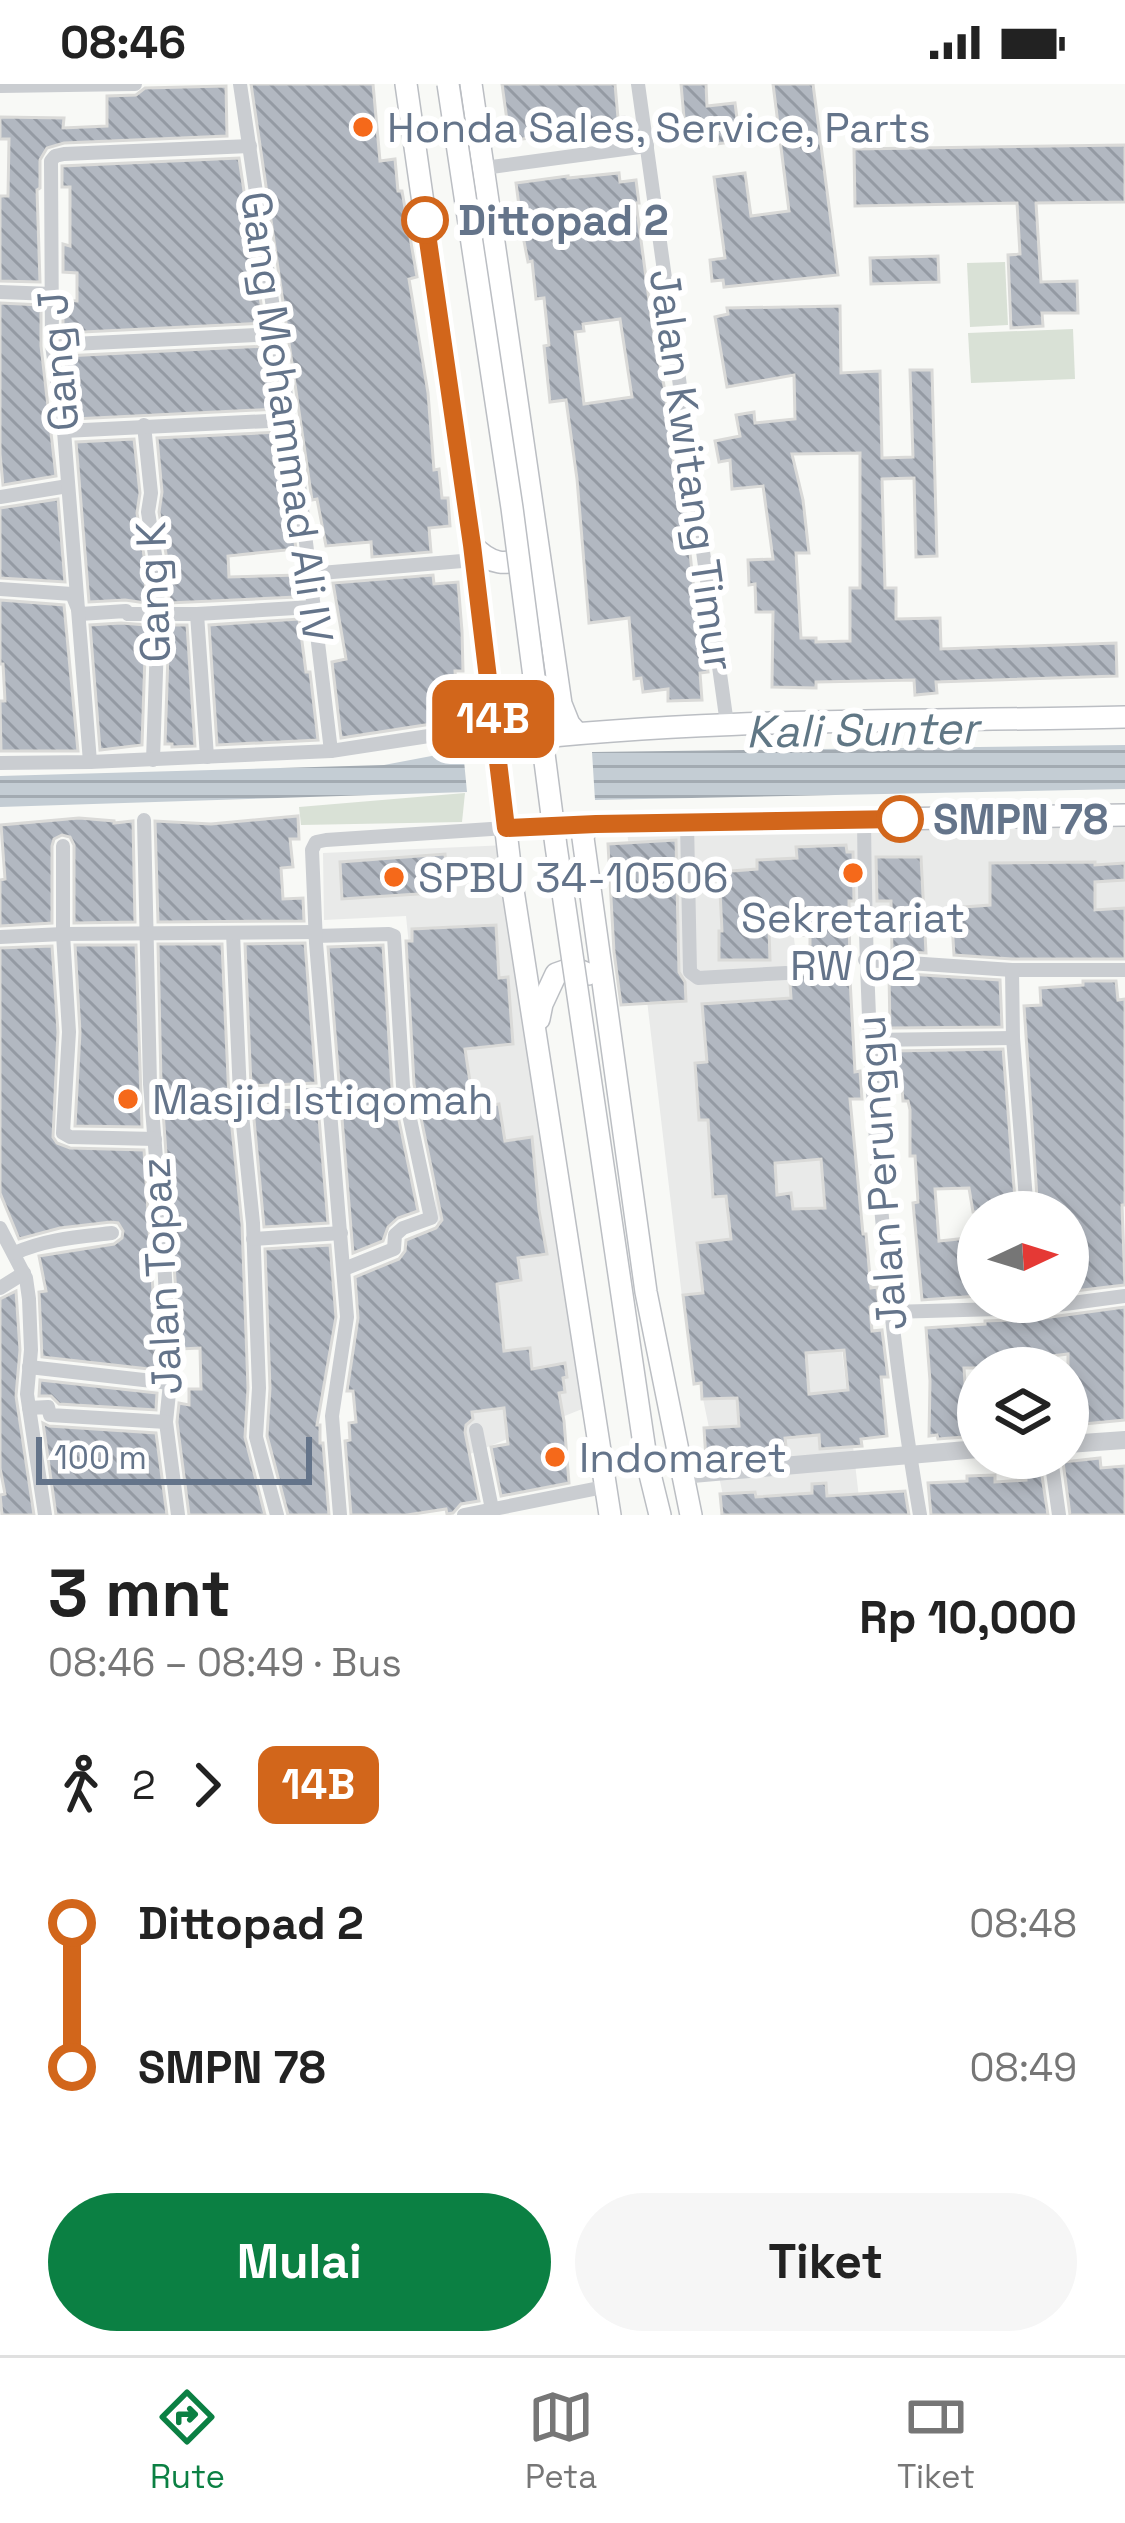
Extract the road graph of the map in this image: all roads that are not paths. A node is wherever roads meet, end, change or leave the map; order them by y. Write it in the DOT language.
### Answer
graph roads {
  1 [pos="135,84"];
  2 [pos="240,84"];
  3 [pos="406,84"];
  4 [pos="448,84"];
  5 [pos="471,84"];
  6 [pos="638,84"];
  7 [pos="91,85"];
  8 [pos="0,86"];
  9 [pos="250,146"];
  10 [pos="647,146"];
  11 [pos="484,169"];
  12 [pos="0,292"];
  13 [pos="52,294"];
  14 [pos="278,334"];
  15 [pos="52,345"];
  16 [pos="290,419"];
  17 [pos="144,425"];
  18 [pos="64,431"];
  19 [pos="68,486"];
  20 [pos="0,496"];
  21 [pos="538,546"];
  22 [pos="473,552"];
  23 [pos="309,574"];
  24 [pos="0,590"];
  25 [pos="312,607"];
  26 [pos="158,613"];
  27 [pos="80,614"];
  28 [pos="197,614"];
  29 [pos="1125,717"];
  30 [pos="727,724"];
  31 [pos="577,732"];
  32 [pos="495,734"];
  33 [pos="331,751"];
  34 [pos="0,752"];
  35 [pos="207,757"];
  36 [pos="152,760"];
  37 [pos="90,762"];
  38 [pos="1,763"];
  39 [pos="1125,815"];
  40 [pos="145,820"];
  41 [pos="864,820"];
  42 [pos="687,823"];
  43 [pos="587,824"];
  44 [pos="506,828"];
  45 [pos="63,846"];
  46 [pos="232,933"];
  47 [pos="63,934"];
  48 [pos="315,934"];
  49 [pos="148,935"];
  50 [pos="0,937"];
  51 [pos="866,960"];
  52 [pos="1012,970"];
  53 [pos="1125,970"];
  54 [pos="786,974"];
  55 [pos="604,1000"];
  56 [pos="536,1031"];
  57 [pos="1013,1037"];
  58 [pos="870,1040"];
  59 [pos="330,1094"];
  60 [pos="241,1098"];
  61 [pos="154,1139"];
  62 [pos="1025,1191"];
  63 [pos="0,1228"];
  64 [pos="112,1233"];
  65 [pos="341,1233"];
  66 [pos="254,1239"];
  67 [pos="15,1253"];
  68 [pos="344,1269"];
  69 [pos="24,1273"];
  70 [pos="0,1288"];
  71 [pos="1125,1296"];
  72 [pos="1089,1300"];
  73 [pos="957,1309"];
  74 [pos="890,1312"];
  75 [pos="29,1367"];
  76 [pos="170,1383"];
  77 [pos="28,1408"];
  78 [pos="166,1423"];
  79 [pos="476,1430"];
  80 [pos="1125,1440"];
  81 [pos="1089,1443"];
  82 [pos="957,1451"];
  83 [pos="910,1454"];
  84 [pos="681,1475"];
  85 [pos="1054,1479"];
  86 [pos="604,1487"];
  87 [pos="492,1509"];
  88 [pos="45,1515"];
  89 [pos="178,1515"];
  90 [pos="277,1515"];
  91 [pos="340,1515"];
  92 [pos="464,1515"];
  93 [pos="610,1515"];
  94 [pos="660,1515"];
  95 [pos="691,1515"];
  96 [pos="920,1515"];
  97 [pos="1059,1515"];
  1 -- 7 [label="street"];
  2 -- 9 [label="street, Gang Mohammad Ali IV"];
  3 -- 22 [label="main road"];
  4 -- 94 [label="main road, bridge"];
  5 -- 11 [label="main road"];
  6 -- 10 [label="street, Jalan Kwitang Timur"];
  7 -- 8 [label="street"];
  9 -- 13 [label="street, Gang J"];
  9 -- 14 [label="street, Gang Mohammad Ali IV"];
  10 -- 11 [label="street"];
  10 -- 30 [label="street, Jalan Kwitang Timur"];
  11 -- 21 [label="main road"];
  12 -- 13 [label="street"];
  13 -- 15 [label="street, Gang J"];
  14 -- 15 [label="street"];
  14 -- 16 [label="street, Gang Mohammad Ali IV"];
  15 -- 18 [label="street, Gang J"];
  16 -- 17 [label="street"];
  16 -- 23 [label="street, Gang Mohammad Ali IV"];
  17 -- 18 [label="street"];
  17 -- 26 [label="street, Gang K"];
  18 -- 19 [label="street, Gang J"];
  19 -- 20 [label="street"];
  19 -- 27 [label="street, Gang J"];
  21 -- 22 [label="main road"];
  21 -- 31 [label="main road"];
  22 -- 23 [label="street"];
  22 -- 32 [label="main road"];
  23 -- 25 [label="street, Gang Mohammad Ali IV"];
  24 -- 27 [label="street"];
  25 -- 28 [label="street"];
  25 -- 33 [label="street, Gang Mohammad Ali IV"];
  26 -- 27 [label="street"];
  26 -- 28 [label="street"];
  26 -- 36 [label="street, Gang K"];
  27 -- 37 [label="street, Gang J"];
  28 -- 35 [label="street"];
  29 -- 30 [label="main road"];
  30 -- 31 [label="main road"];
  31 -- 32 [label="main road"];
  32 -- 33 [label="street"];
  32 -- 44 [label="main road"];
  33 -- 35 [label="street"];
  34 -- 38 [label="street"];
  35 -- 36 [label="street"];
  36 -- 37 [label="street"];
  37 -- 38 [label="street"];
  39 -- 41 [label="main road"];
  40 -- 49 [label="street, Jalan Topaz"];
  41 -- 42 [label="main road"];
  41 -- 51 [label="street, Jalan Perunggu"];
  42 -- 43 [label="main road"];
  42 -- 54 [label="street"];
  43 -- 44 [label="main road"];
  43 -- 55 [label="main road"];
  44 -- 48 [label="street"];
  44 -- 56 [label="main road"];
  45 -- 47 [label="street"];
  46 -- 48 [label="street"];
  46 -- 49 [label="street"];
  46 -- 60 [label="street"];
  47 -- 49 [label="street"];
  47 -- 50 [label="street"];
  47 -- 61 [label="street"];
  48 -- 59 [label="street"];
  48 -- 68 [label="street"];
  49 -- 61 [label="street, Jalan Topaz"];
  51 -- 52 [label="street"];
  51 -- 58 [label="street, Jalan Perunggu"];
  52 -- 53 [label="street"];
  52 -- 57 [label="street"];
  55 -- 56 [label="main road"];
  55 -- 84 [label="main road"];
  56 -- 86 [label="main road"];
  57 -- 58 [label="street"];
  57 -- 62 [label="street"];
  58 -- 74 [label="street, Jalan Perunggu"];
  59 -- 60 [label="street"];
  59 -- 65 [label="street"];
  60 -- 66 [label="street"];
  61 -- 76 [label="street, Jalan Topaz"];
  63 -- 67 [label="street"];
  64 -- 67 [label="street"];
  65 -- 66 [label="street"];
  65 -- 68 [label="street"];
  66 -- 90 [label="street"];
  67 -- 69 [label="street"];
  68 -- 91 [label="street"];
  69 -- 70 [label="street"];
  69 -- 75 [label="street"];
  71 -- 72 [label="street"];
  73 -- 74 [label="street"];
  74 -- 83 [label="street, Jalan Perunggu"];
  75 -- 76 [label="street"];
  75 -- 77 [label="street"];
  76 -- 78 [label="street, Jalan Topaz"];
  77 -- 78 [label="street"];
  77 -- 88 [label="street"];
  78 -- 89 [label="street, Jalan Topaz"];
  79 -- 87 [label="street"];
  80 -- 81 [label="street"];
  82 -- 83 [label="street"];
  83 -- 84 [label="street"];
  83 -- 96 [label="street, Jalan Perunggu"];
  84 -- 95 [label="main road"];
  85 -- 97 [label="street"];
  86 -- 87 [label="street"];
  86 -- 93 [label="main road"];
  87 -- 92 [label="street"];
}
